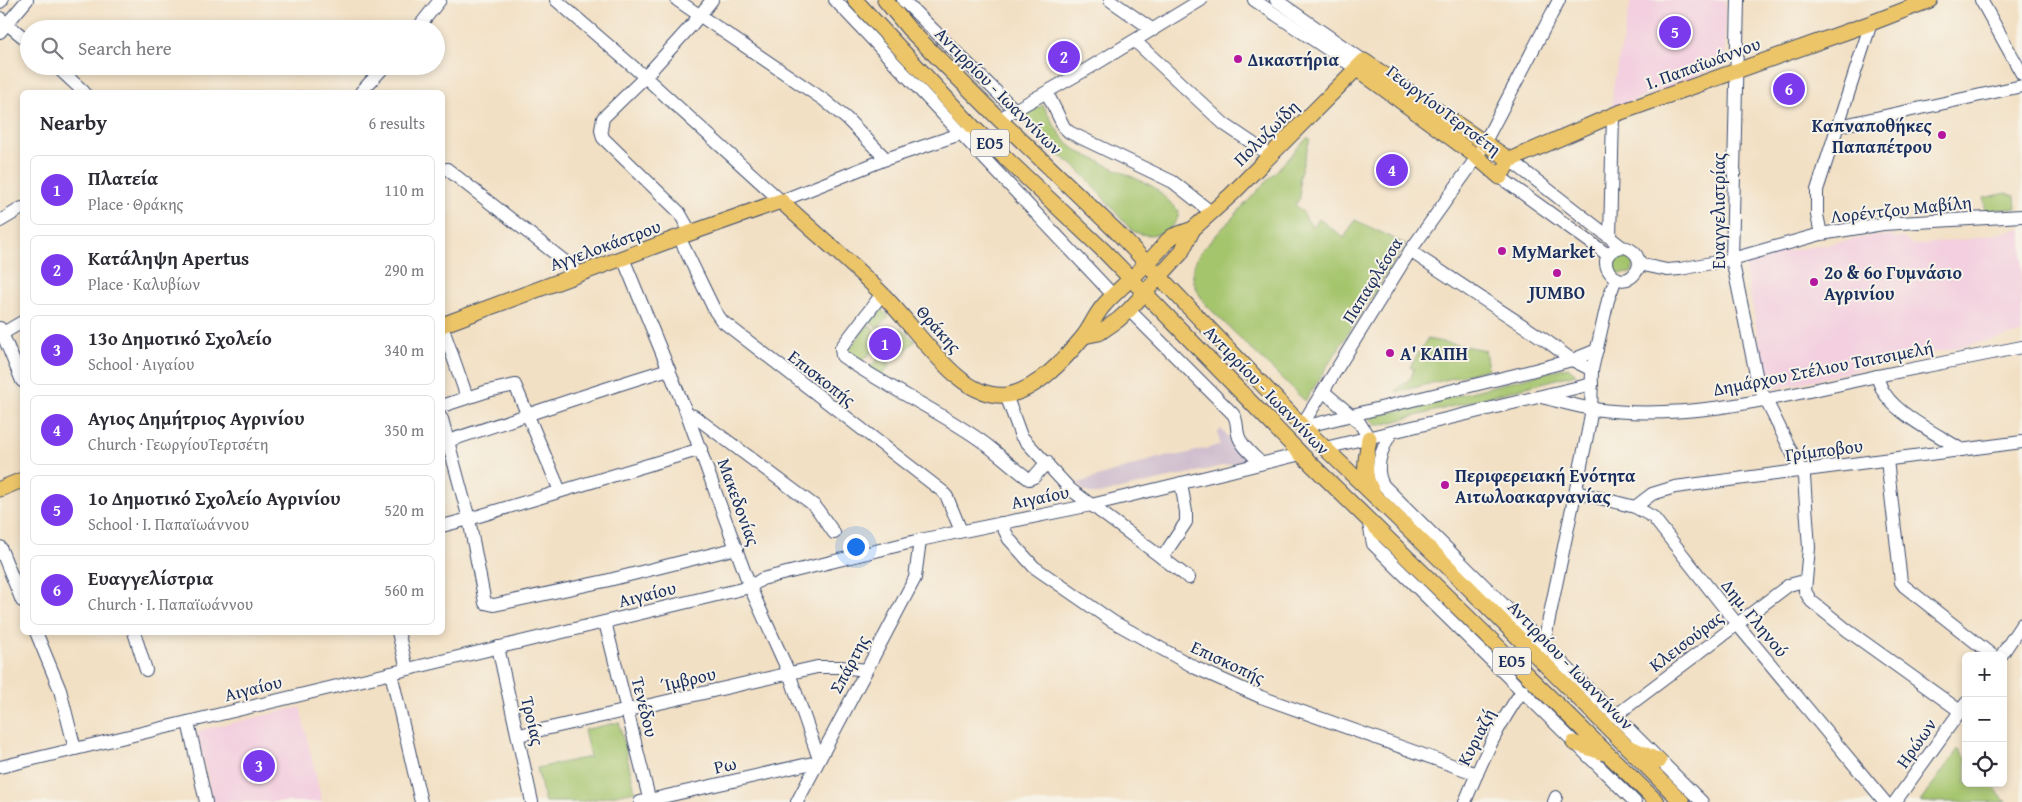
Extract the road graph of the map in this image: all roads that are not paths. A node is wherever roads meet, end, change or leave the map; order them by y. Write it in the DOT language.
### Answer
graph roads {
  1 [pos="27,0"];
  2 [pos="440,0"];
  3 [pos="556,0"];
  4 [pos="677,0"];
  5 [pos="712,0"];
  6 [pos="834,0"];
  7 [pos="855,0"];
  8 [pos="885,0"];
  9 [pos="903,0"];
  10 [pos="1110,0"];
  11 [pos="1201,0"];
  12 [pos="1254,0"];
  13 [pos="1276,0"];
  14 [pos="1560,0"];
  15 [pos="1738,0"];
  16 [pos="1930,0"];
  17 [pos="1981,0"];
  18 [pos="700,16"];
  19 [pos="920,18"];
  20 [pos="424,20"];
  21 [pos="1871,23"];
  22 [pos="2,24"];
  23 [pos="909,29"];
  24 [pos="1152,30"];
  25 [pos="20,36"];
  26 [pos="1134,41"];
  27 [pos="1361,65"];
  28 [pos="1737,70"];
  29 [pos="2022,74"];
  30 [pos="66,75"];
  31 [pos="377,75"];
  32 [pos="645,76"];
  33 [pos="2022,86"];
  34 [pos="82,90"];
  35 [pos="363,90"];
  36 [pos="1046,93"];
  37 [pos="1016,111"];
  38 [pos="1613,115"];
  39 [pos="999,120"];
  40 [pos="1839,126"];
  41 [pos="975,129"];
  42 [pos="960,134"];
  43 [pos="1484,143"];
  44 [pos="1270,155"];
  45 [pos="1477,157"];
  46 [pos="886,159"];
  47 [pos="1510,160"];
  48 [pos="447,169"];
  49 [pos="1500,177"];
  50 [pos="781,202"];
  51 [pos="20,209"];
  52 [pos="1211,212"];
  53 [pos="2022,216"];
  54 [pos="0,220"];
  55 [pos="1193,229"];
  56 [pos="1821,234"];
  57 [pos="686,235"];
  58 [pos="1610,238"];
  59 [pos="1622,247"];
  60 [pos="1410,252"];
  61 [pos="1608,255"];
  62 [pos="623,258"];
  63 [pos="1732,259"];
  64 [pos="1147,264"];
  65 [pos="1639,264"];
  66 [pos="581,274"];
  67 [pos="1160,278"];
  68 [pos="1616,278"];
  69 [pos="1132,280"];
  70 [pos="1146,293"];
  71 [pos="882,294"];
  72 [pos="1114,296"];
  73 [pos="1129,310"];
  74 [pos="20,323"];
  75 [pos="445,325"];
  76 [pos="1,332"];
  77 [pos="445,335"];
  78 [pos="1084,336"];
  79 [pos="2022,347"];
  80 [pos="1597,350"];
  81 [pos="1572,360"];
  82 [pos="669,369"];
  83 [pos="1592,370"];
  84 [pos="20,376"];
  85 [pos="1877,376"];
  86 [pos="1592,384"];
  87 [pos="1324,391"];
  88 [pos="1006,395"];
  89 [pos="1541,396"];
  90 [pos="467,397"];
  91 [pos="1766,401"];
  92 [pos="445,405"];
  93 [pos="1591,408"];
  94 [pos="687,414"];
  95 [pos="528,416"];
  96 [pos="1352,416"];
  97 [pos="1302,426"];
  98 [pos="445,430"];
  99 [pos="1391,433"];
  100 [pos="1369,438"];
  101 [pos="448,441"];
  102 [pos="2022,442"];
  103 [pos="1325,448"];
  104 [pos="700,449"];
  105 [pos="1962,450"];
  106 [pos="1302,454"];
  107 [pos="1886,460"];
  108 [pos="1047,462"];
  109 [pos="1261,464"];
  110 [pos="1802,470"];
  111 [pos="20,481"];
  112 [pos="1181,483"];
  113 [pos="0,489"];
  114 [pos="560,491"];
  115 [pos="1576,492"];
  116 [pos="1376,496"];
  117 [pos="1091,504"];
  118 [pos="1636,507"];
  119 [pos="469,519"];
  120 [pos="1368,519"];
  121 [pos="1001,522"];
  122 [pos="445,525"];
  123 [pos="961,531"];
  124 [pos="834,533"];
  125 [pos="920,540"];
  126 [pos="0,547"];
  127 [pos="736,548"];
  128 [pos="1162,558"];
  129 [pos="1189,578"];
  130 [pos="1804,581"];
  131 [pos="750,587"];
  132 [pos="20,596"];
  133 [pos="605,622"];
  134 [pos="1737,624"];
  135 [pos="2022,624"];
  136 [pos="37,635"];
  137 [pos="135,635"];
  138 [pos="399,635"];
  139 [pos="1540,642"];
  140 [pos="498,647"];
  141 [pos="1988,652"];
  142 [pos="2004,652"];
  143 [pos="407,669"];
  144 [pos="146,670"];
  145 [pos="866,670"];
  146 [pos="391,673"];
  147 [pos="789,673"];
  148 [pos="1523,690"];
  149 [pos="1962,706"];
  150 [pos="1962,708"];
  151 [pos="628,712"];
  152 [pos="1615,716"];
  153 [pos="188,722"];
  154 [pos="519,735"];
  155 [pos="1574,743"];
  156 [pos="1624,745"];
  157 [pos="75,749"];
  158 [pos="1608,754"];
  159 [pos="818,760"];
  160 [pos="1659,761"];
  161 [pos="0,767"];
  162 [pos="1477,774"];
  163 [pos="1878,799"];
  164 [pos="646,801"];
  165 [pos="206,802"];
  166 [pos="421,802"];
  167 [pos="532,802"];
  168 [pos="797,802"];
  169 [pos="1465,802"];
  170 [pos="1635,802"];
  171 [pos="1657,802"];
  172 [pos="1682,802"];
  173 [pos="1702,802"];
  174 [pos="1895,802"];
  1 -- 22 [label="street"];
  2 -- 20 [label="street"];
  3 -- 32 [label="street"];
  4 -- 18 [label="street"];
  5 -- 18 [label="street"];
  6 -- 42 [label="street"];
  7 -- 41 [label="main road, Αντιρρίου - Ιωαννίνων / ΕΟ5"];
  8 -- 23 [label="main road, Αντιρρίου - Ιωαννίνων / ΕΟ5"];
  9 -- 19 [label="street"];
  10 -- 24 [label="street"];
  11 -- 24 [label="street"];
  12 -- 27 [label="street, ΓεωργίουΤερτσέτη"];
  13 -- 27 [label="street, ΓεωργίουΤερτσέτη"];
  14 -- 43 [label="street, Παπαφλέσσα"];
  15 -- 28 [label="street, Ευαγγελιστρίας"];
  16 -- 21 [label="main road, Ι. Παπαϊωάννου"];
  17 -- 29 [label="street"];
  18 -- 32 [label="street"];
  18 -- 46 [label="street"];
  19 -- 23 [label="street"];
  19 -- 37 [label="street"];
  21 -- 28 [label="main road, Ι. Παπαϊωάννου"];
  21 -- 40 [label="street"];
  22 -- 25 [label="street"];
  23 -- 39 [label="main road, Αντιρρίου - Ιωαννίνων / ΕΟ5"];
  24 -- 26 [label="street"];
  26 -- 36 [label="street"];
  26 -- 44 [label="street"];
  27 -- 43 [label="main road, ΓεωργίουΤερτσέτη"];
  27 -- 44 [label="main road, Πολυζωίδη"];
  27 -- 45 [label="main road, ΓεωργίουΤερτσέτη"];
  28 -- 38 [label="main road, Ι. Παπαϊωάννου"];
  28 -- 63 [label="street, Ευαγγελιστρίας"];
  30 -- 34 [label="street"];
  31 -- 35 [label="street"];
  32 -- 50 [label="street"];
  32 -- 57 [label="street, Επισκοπής"];
  33 -- 40 [label="street"];
  36 -- 37 [label="street"];
  36 -- 52 [label="street"];
  37 -- 39 [label="street"];
  38 -- 47 [label="main road, Ι. Παπαϊωάννου"];
  38 -- 58 [label="street"];
  39 -- 64 [label="main road, Αντιρρίου - Ιωαννίνων / ΕΟ5"];
  40 -- 56 [label="street"];
  41 -- 42 [label="street"];
  41 -- 69 [label="main road, Αντιρρίου - Ιωαννίνων / ΕΟ5"];
  42 -- 46 [label="street"];
  42 -- 72 [label="street"];
  43 -- 45 [label="street, Παπαφλέσσα"];
  43 -- 47 [label="main road, ΓεωργίουΤερτσέτη"];
  44 -- 52 [label="main road, Πολυζωίδη"];
  45 -- 49 [label="main road, ΓεωργίουΤερτσέτη"];
  45 -- 60 [label="street, Παπαφλέσσα"];
  46 -- 50 [label="street"];
  47 -- 49 [label="main road"];
  47 -- 58 [label="street, ΓεωργίουΤερτσέτη"];
  48 -- 66 [label="street"];
  49 -- 61 [label="street, ΓεωργίουΤερτσέτη"];
  50 -- 57 [label="main road, Αγγελοκάστρου"];
  50 -- 71 [label="main road, Θράκης"];
  51 -- 54 [label="street"];
  52 -- 55 [label="main road, Πολυζωίδη"];
  53 -- 56 [label="street, Λορέντζου Μαβίλη"];
  55 -- 64 [label="main road, Θράκης"];
  55 -- 67 [label="main road"];
  56 -- 63 [label="street, Λορέντζου Μαβίλη"];
  57 -- 62 [label="main road, Αγγελοκάστρου"];
  57 -- 123 [label="street, Επισκοπής"];
  58 -- 59 [label="street, ΓεωργίουΤερτσέτη"];
  59 -- 61 [label="street"];
  59 -- 65 [label="street"];
  60 -- 81 [label="street"];
  60 -- 87 [label="street, Παπαφλέσσα"];
  61 -- 68 [label="street"];
  62 -- 66 [label="main road, Αγγελοκάστρου"];
  62 -- 82 [label="street, Μακεδονίας"];
  63 -- 65 [label="street, Λορέντζου Μαβίλη"];
  63 -- 91 [label="street, Ευαγγελιστρίας"];
  64 -- 67 [label="main road, Αντιρρίου - Ιωαννίνων / ΕΟ5"];
  64 -- 69 [label="main road, Θράκης"];
  65 -- 68 [label="street"];
  66 -- 75 [label="main road, Αγγελοκάστρου"];
  67 -- 70 [label="main road"];
  67 -- 97 [label="main road, Αντιρρίου - Ιωαννίνων / ΕΟ5"];
  68 -- 80 [label="street"];
  69 -- 70 [label="main road, Αντιρρίου - Ιωαννίνων / ΕΟ5"];
  69 -- 72 [label="main road, Θράκης"];
  70 -- 73 [label="main road"];
  70 -- 106 [label="main road, Αντιρρίου - Ιωαννίνων / ΕΟ5"];
  71 -- 88 [label="main road, Θράκης"];
  71 -- 108 [label="street"];
  72 -- 78 [label="main road, Θράκης"];
  73 -- 78 [label="main road"];
  73 -- 109 [label="street"];
  74 -- 76 [label="street"];
  76 -- 84 [label="street"];
  77 -- 90 [label="street"];
  78 -- 88 [label="main road, Θράκης"];
  79 -- 85 [label="street, Δημάρχου Στέλιου Τσιτσιμελή"];
  80 -- 81 [label="street"];
  80 -- 83 [label="street"];
  81 -- 83 [label="street"];
  81 -- 96 [label="street"];
  82 -- 94 [label="street, Μακεδονίας"];
  82 -- 95 [label="street"];
  83 -- 86 [label="street"];
  85 -- 91 [label="street, Δημάρχου Στέλιου Τσιτσιμελή"];
  85 -- 105 [label="street"];
  86 -- 89 [label="street, Δημάρχου Στέλιου Τσιτσιμελή"];
  86 -- 93 [label="street"];
  87 -- 96 [label="street"];
  87 -- 97 [label="street, Παπαφλέσσα"];
  88 -- 108 [label="street"];
  89 -- 93 [label="street, Δημάρχου Στέλιου Τσιτσιμελή"];
  89 -- 99 [label="street, Δημάρχου Στέλιου Τσιτσιμελή"];
  90 -- 92 [label="street"];
  90 -- 95 [label="street"];
  91 -- 93 [label="street, Δημάρχου Στέλιου Τσιτσιμελή"];
  91 -- 110 [label="street, Ευαγγελιστρίας"];
  93 -- 115 [label="street"];
  94 -- 104 [label="street, Μακεδονίας"];
  94 -- 124 [label="street"];
  95 -- 101 [label="street"];
  95 -- 114 [label="street"];
  96 -- 97 [label="street"];
  96 -- 100 [label="street"];
  97 -- 103 [label="main road, Αντιρρίου - Ιωαννίνων / ΕΟ5"];
  98 -- 101 [label="street"];
  99 -- 100 [label="street, Δημάρχου Στέλιου Τσιτσιμελή"];
  99 -- 139 [label="street"];
  100 -- 103 [label="street, Δημάρχου Στέλιου Τσιτσιμελή"];
  100 -- 116 [label="main road"];
  101 -- 119 [label="street"];
  102 -- 105 [label="street, Γρίμποβου"];
  103 -- 116 [label="main road, Αντιρρίου - Ιωαννίνων / ΕΟ5"];
  104 -- 114 [label="street"];
  104 -- 127 [label="street, Μακεδονίας"];
  105 -- 107 [label="street, Γρίμποβου"];
  106 -- 109 [label="street, Αιγαίου"];
  106 -- 120 [label="main road, Αντιρρίου - Ιωαννίνων / ΕΟ5"];
  107 -- 110 [label="street, Γρίμποβου"];
  107 -- 141 [label="street"];
  108 -- 117 [label="street"];
  109 -- 112 [label="street, Αιγαίου"];
  110 -- 118 [label="street, Γρίμποβου"];
  110 -- 130 [label="street"];
  111 -- 113 [label="main road"];
  112 -- 117 [label="street, Αιγαίου"];
  112 -- 128 [label="street"];
  114 -- 119 [label="street"];
  115 -- 118 [label="street, Δημ. Γληνού"];
  115 -- 139 [label="street"];
  116 -- 156 [label="main road, Αντιρρίου - Ιωαννίνων / ΕΟ5"];
  117 -- 121 [label="street, Αιγαίου"];
  117 -- 128 [label="street"];
  118 -- 134 [label="street, Δημ. Γληνού"];
  119 -- 122 [label="street"];
  119 -- 127 [label="street"];
  120 -- 148 [label="street"];
  120 -- 158 [label="main road, Αντιρρίου - Ιωαννίνων / ΕΟ5"];
  121 -- 123 [label="street, Αιγαίου"];
  121 -- 162 [label="street, Επισκοπής"];
  123 -- 125 [label="street, Αιγαίου"];
  125 -- 131 [label="street, Αιγαίου"];
  125 -- 145 [label="street, Σπάρτης"];
  126 -- 132 [label="street"];
  127 -- 131 [label="street, Μακεδονίας"];
  128 -- 129 [label="street"];
  130 -- 134 [label="street, Κλεισούρας"];
  130 -- 149 [label="street"];
  131 -- 133 [label="street, Αιγαίου"];
  131 -- 147 [label="street, Μακεδονίας"];
  133 -- 140 [label="street, Αιγαίου"];
  133 -- 151 [label="street, Τενέδου"];
  134 -- 152 [label="street, Κλεισούρας"];
  134 -- 163 [label="street, Δημ. Γληνού"];
  135 -- 142 [label="street"];
  136 -- 157 [label="street"];
  137 -- 144 [label="street"];
  138 -- 143 [label="street"];
  139 -- 152 [label="street"];
  140 -- 143 [label="street, Αιγαίου"];
  140 -- 154 [label="street, Τροίας"];
  143 -- 146 [label="street, Αιγαίου"];
  145 -- 147 [label="street, Ίμβρου"];
  145 -- 159 [label="street, Σπάρτης"];
  146 -- 153 [label="street, Αιγαίου"];
  146 -- 166 [label="street"];
  147 -- 151 [label="street, Ίμβρου"];
  147 -- 159 [label="street, Μακεδονίας"];
  148 -- 155 [label="street"];
  148 -- 162 [label="street, Κυριαζή"];
  150 -- 174 [label="street, Ηρώων"];
  151 -- 154 [label="street, Ίμβρου"];
  151 -- 164 [label="street, Τενέδου"];
  152 -- 160 [label="street"];
  153 -- 157 [label="street, Αιγαίου"];
  153 -- 165 [label="street"];
  154 -- 167 [label="street, Τροίας"];
  155 -- 158 [label="main road"];
  155 -- 170 [label="street"];
  156 -- 160 [label="main road"];
  156 -- 172 [label="main road, Αντιρρίου - Ιωαννίνων / ΕΟ5"];
  157 -- 161 [label="street, Αιγαίου"];
  158 -- 171 [label="main road, Αντιρρίου - Ιωαννίνων / ΕΟ5"];
  159 -- 164 [label="street, Ρω"];
  159 -- 168 [label="street, Σπάρτης"];
  160 -- 173 [label="street"];
  162 -- 169 [label="street, Κυριαζή"];
}
